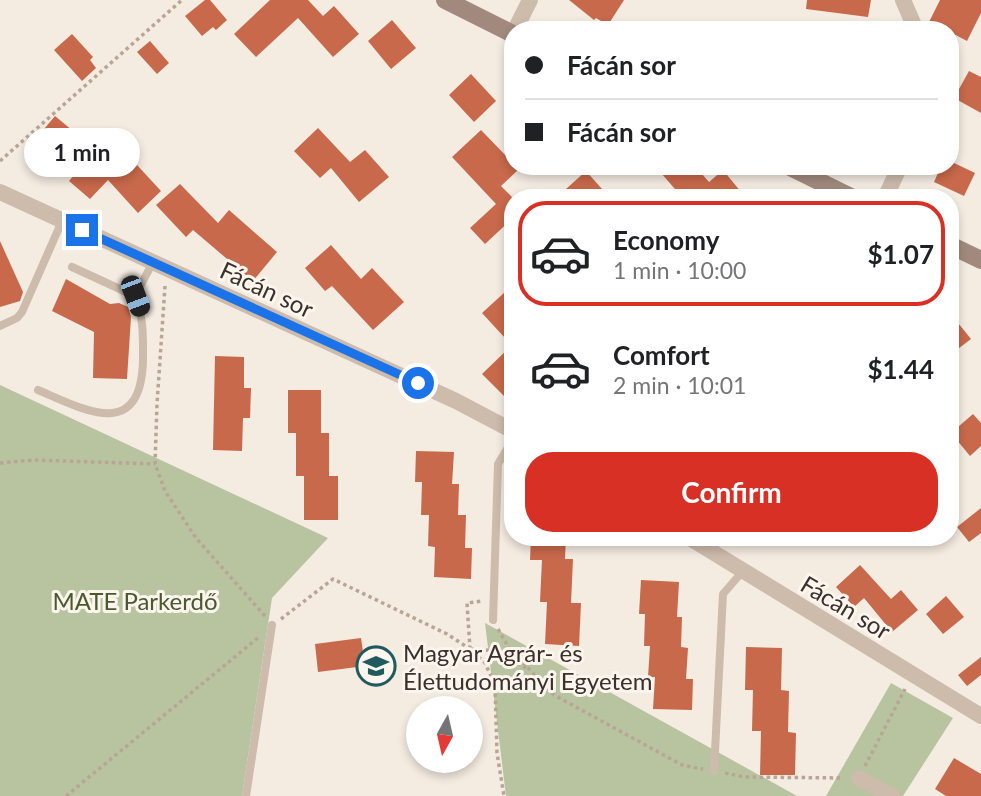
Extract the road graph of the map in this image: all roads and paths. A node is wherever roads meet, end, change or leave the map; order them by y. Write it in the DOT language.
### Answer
graph roads {
  1 [pos="182,0"];
  2 [pos="445,0"];
  3 [pos="530,0"];
  4 [pos="903,0"];
  5 [pos="520,21"];
  6 [pos="912,21"];
  7 [pos="504,27"];
  8 [pos="0,162"];
  9 [pos="806,175"];
  10 [pos="835,189"];
  11 [pos="0,192"];
  12 [pos="62,221"];
  13 [pos="959,249"];
  14 [pos="981,260"];
  15 [pos="159,265"];
  16 [pos="72,267"];
  17 [pos="135,296"];
  18 [pos="0,326"];
  19 [pos="38,390"];
  20 [pos="504,426"];
  21 [pos="504,454"];
  22 [pos="0,463"];
  23 [pos="155,464"];
  24 [pos="703,546"];
  25 [pos="743,571"];
  26 [pos="467,603"];
  27 [pos="493,620"];
  28 [pos="272,625"];
  29 [pos="470,649"];
  30 [pos="533,673"];
  31 [pos="913,674"];
  32 [pos="981,716"];
  33 [pos="714,771"];
  34 [pos="859,778"];
  35 [pos="66,796"];
  36 [pos="246,796"];
  37 [pos="504,796"];
  38 [pos="892,796"];
  1 -- 8 [label="path"];
  2 -- 7 [label="main road"];
  3 -- 5 [label="street"];
  4 -- 6 [label="street"];
  9 -- 10 [label="main road"];
  11 -- 12 [label="street, Fácán sor"];
  12 -- 15 [label="street, Fácán sor"];
  12 -- 18 [label="lane"];
  13 -- 14 [label="main road"];
  15 -- 17 [label="lane"];
  15 -- 20 [label="street, Fácán sor"];
  15 -- 23 [label="path"];
  16 -- 17 [label="lane"];
  17 -- 19 [label="lane"];
  21 -- 27 [label="lane"];
  22 -- 23 [label="path"];
  23 -- 28 [label="path"];
  24 -- 25 [label="street, Fácán sor"];
  25 -- 31 [label="street, Fácán sor"];
  25 -- 33 [label="lane"];
  26 -- 29 [label="path"];
  27 -- 30 [label="path"];
  28 -- 29 [label="path"];
  28 -- 35 [label="path"];
  28 -- 36 [label="lane"];
  29 -- 30 [label="path"];
  29 -- 37 [label="path"];
  30 -- 33 [label="path"];
  31 -- 32 [label="street, Fácán sor"];
  31 -- 34 [label="path"];
  33 -- 34 [label="path"];
  34 -- 38 [label="street"];
}
